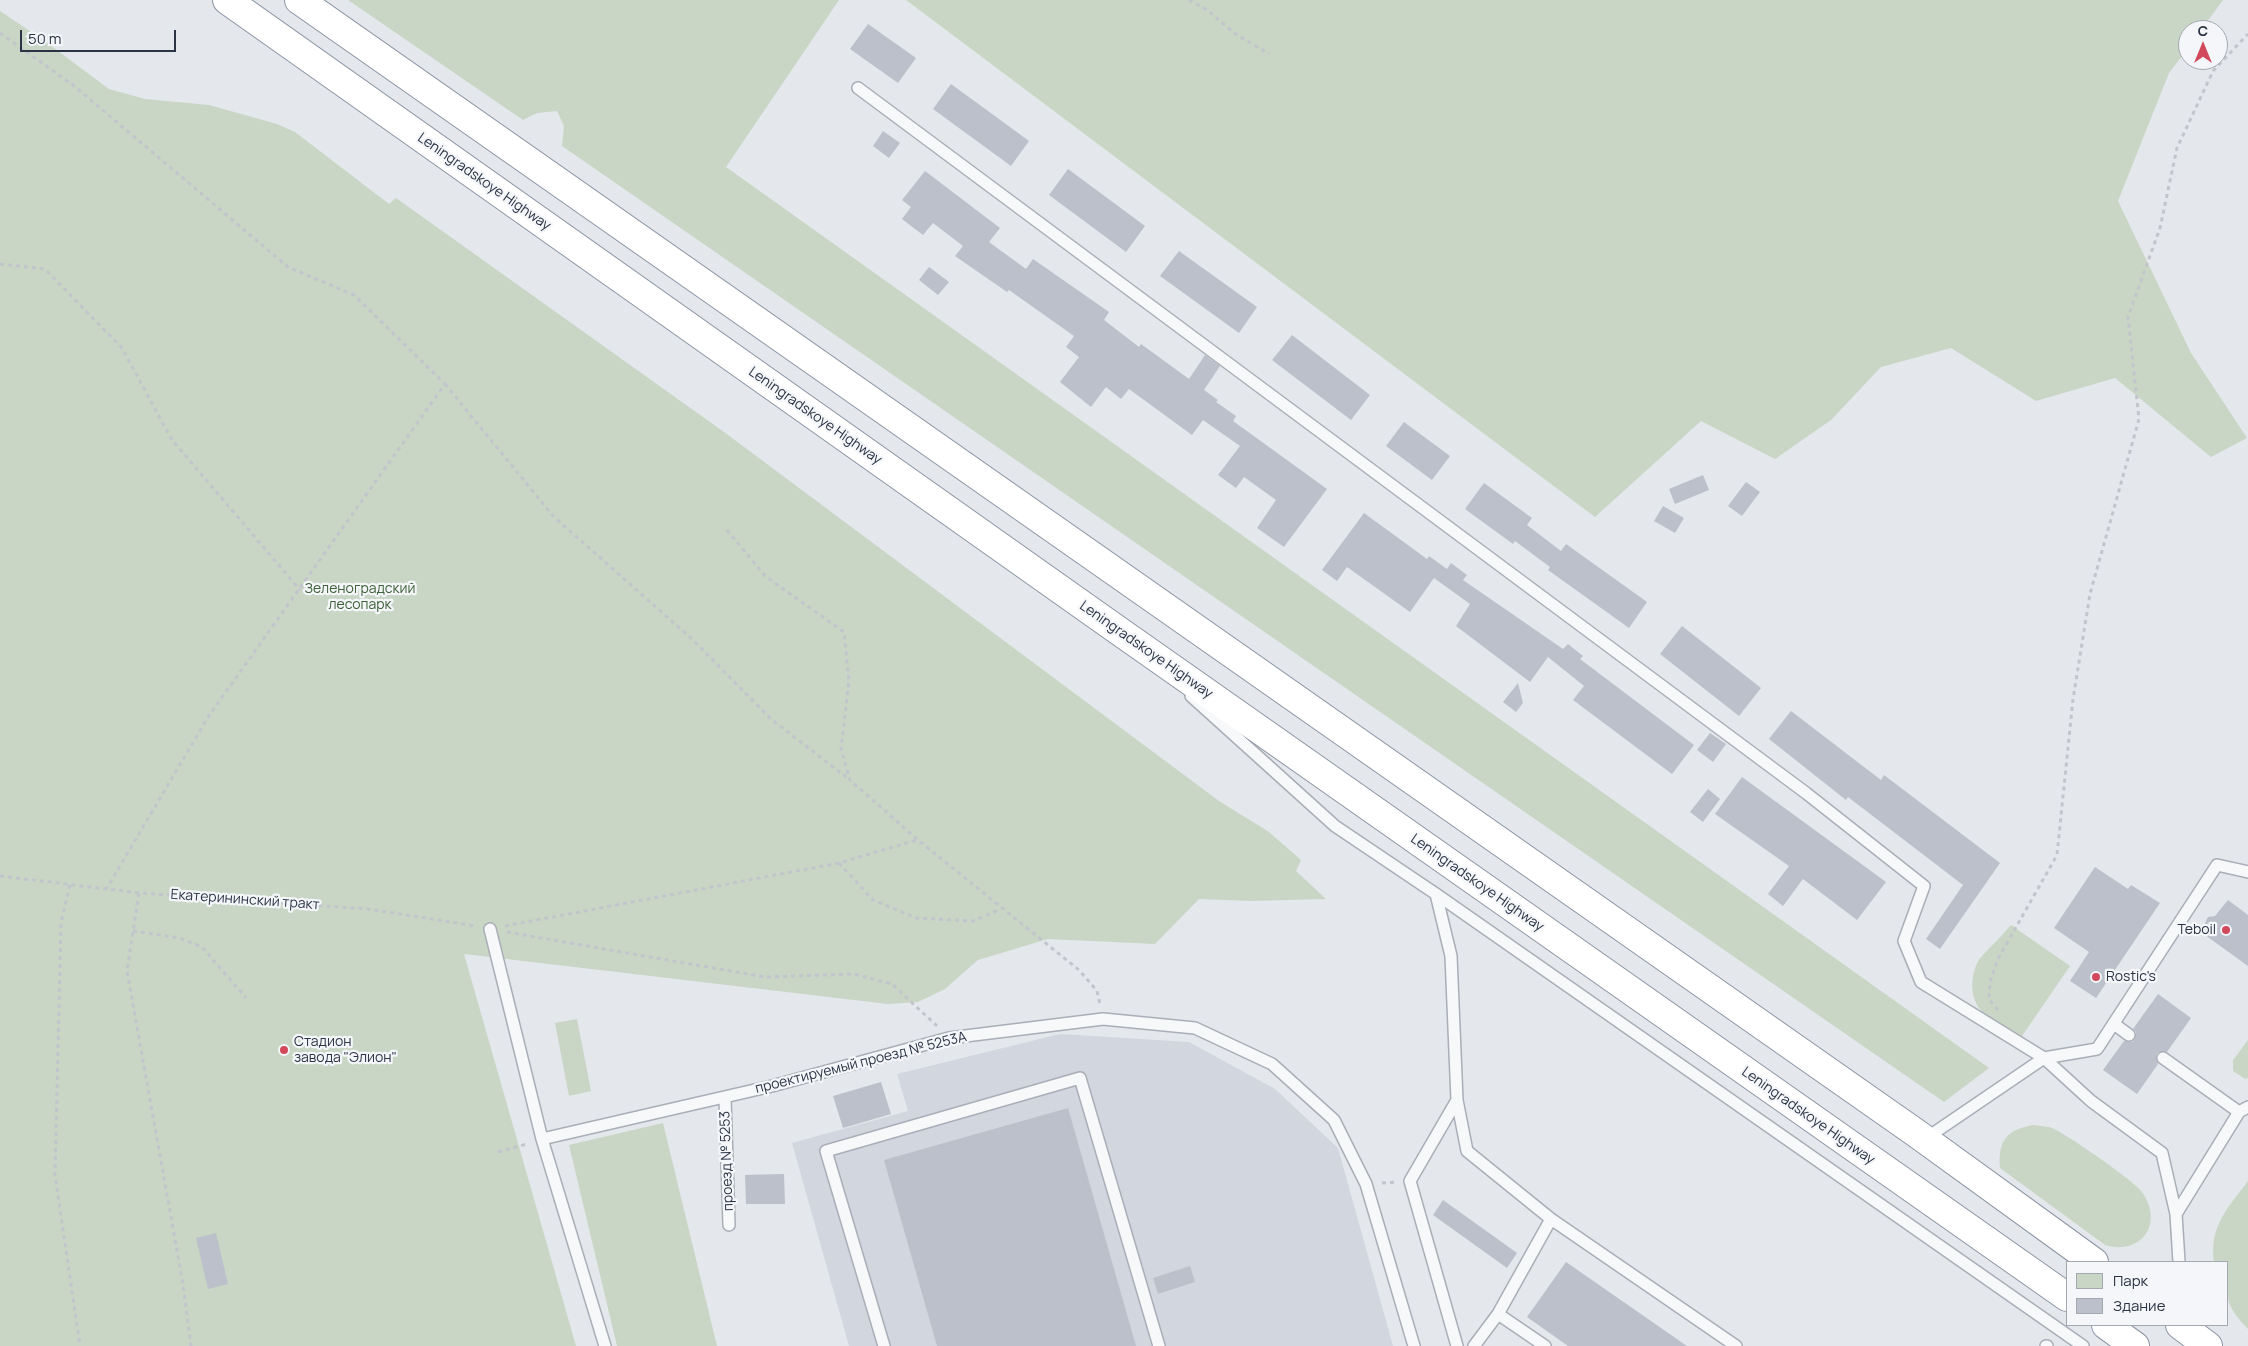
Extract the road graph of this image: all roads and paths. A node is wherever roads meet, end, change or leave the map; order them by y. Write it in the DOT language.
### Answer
graph roads {
  1 [pos="227,0"];
  2 [pos="299,0"];
  3 [pos="1189,0"];
  4 [pos="0,33"];
  5 [pos="2248,34"];
  6 [pos="1269,54"];
  7 [pos="858,88"];
  8 [pos="0,264"];
  9 [pos="445,384"];
  10 [pos="727,530"];
  11 [pos="300,590"];
  12 [pos="1119,631"];
  13 [pos="850,780"];
  14 [pos="918,840"];
  15 [pos="839,863"];
  16 [pos="2248,872"];
  17 [pos="0,876"];
  18 [pos="70,885"];
  19 [pos="107,888"];
  20 [pos="139,893"];
  21 [pos="1436,894"];
  22 [pos="1001,909"];
  23 [pos="490,929"];
  24 [pos="133,931"];
  25 [pos="246,998"];
  26 [pos="2002,1014"];
  27 [pos="1103,1019"];
  28 [pos="2114,1024"];
  29 [pos="2129,1035"];
  30 [pos="949,1038"];
  31 [pos="2044,1058"];
  32 [pos="2162,1058"];
  33 [pos="724,1098"];
  34 [pos="1457,1100"];
  35 [pos="2244,1110"];
  36 [pos="542,1139"];
  37 [pos="1925,1139"];
  38 [pos="498,1152"];
  39 [pos="1410,1181"];
  40 [pos="1366,1184"];
  41 [pos="2176,1214"];
  42 [pos="1551,1219"];
  43 [pos="729,1225"];
  44 [pos="2093,1261"];
  45 [pos="2179,1261"];
  46 [pos="2066,1296"];
  47 [pos="1498,1314"];
  48 [pos="2107,1326"];
  49 [pos="2183,1326"];
  50 [pos="80,1346"];
  51 [pos="191,1346"];
  52 [pos="605,1346"];
  53 [pos="884,1346"];
  54 [pos="1159,1346"];
  55 [pos="1414,1346"];
  56 [pos="1458,1346"];
  57 [pos="1474,1346"];
  58 [pos="1545,1346"];
  59 [pos="1736,1346"];
  60 [pos="2084,1346"];
  61 [pos="2135,1346"];
  62 [pos="2208,1346"];
  1 -- 12 [label="highway, Leningradskoye Highway"];
  2 -- 37 [label="highway"];
  3 -- 6 [label="path"];
  4 -- 9 [label="path"];
  5 -- 26 [label="path"];
  7 -- 31 [label="lane"];
  8 -- 11 [label="path"];
  9 -- 11 [label="path"];
  9 -- 13 [label="path"];
  10 -- 13 [label="path"];
  11 -- 19 [label="path"];
  12 -- 21 [label="lane"];
  12 -- 46 [label="highway, Leningradskoye Highway"];
  13 -- 14 [label="path"];
  14 -- 15 [label="path"];
  14 -- 22 [label="path"];
  15 -- 22 [label="path"];
  15 -- 23 [label="path"];
  16 -- 28 [label="lane"];
  17 -- 18 [label="path, Екатерининский тракт"];
  18 -- 19 [label="path, Екатерининский тракт"];
  18 -- 50 [label="path"];
  19 -- 20 [label="path, Екатерининский тракт"];
  20 -- 23 [label="path, Екатерининский тракт"];
  20 -- 24 [label="path"];
  21 -- 34 [label="lane"];
  21 -- 60 [label="lane"];
  22 -- 27 [label="path"];
  23 -- 30 [label="path, Екатерининский тракт"];
  23 -- 36 [label="lane"];
  24 -- 25 [label="path"];
  24 -- 51 [label="path"];
  27 -- 30 [label="lane, проектируемый проезд № 5253А"];
  27 -- 40 [label="lane, проектируемый проезд № 5253А"];
  28 -- 29 [label="lane"];
  28 -- 31 [label="lane"];
  30 -- 33 [label="lane, проектируемый проезд № 5253А"];
  31 -- 37 [label="lane"];
  31 -- 41 [label="lane"];
  32 -- 35 [label="lane"];
  33 -- 36 [label="lane, проектируемый проезд № 5253А"];
  33 -- 43 [label="lane, проезд № 5253"];
  34 -- 39 [label="lane"];
  34 -- 42 [label="lane"];
  35 -- 41 [label="lane"];
  36 -- 38 [label="path"];
  36 -- 52 [label="lane"];
  37 -- 44 [label="highway"];
  39 -- 40 [label="path"];
  39 -- 56 [label="lane"];
  40 -- 55 [label="lane, проектируемый проезд № 5253А"];
  41 -- 45 [label="lane"];
  42 -- 47 [label="lane"];
  42 -- 59 [label="lane"];
  47 -- 57 [label="lane"];
  47 -- 58 [label="lane"];
  48 -- 61 [label="highway"];
  49 -- 62 [label="highway"];
  53 -- 54 [label="lane"];
}
